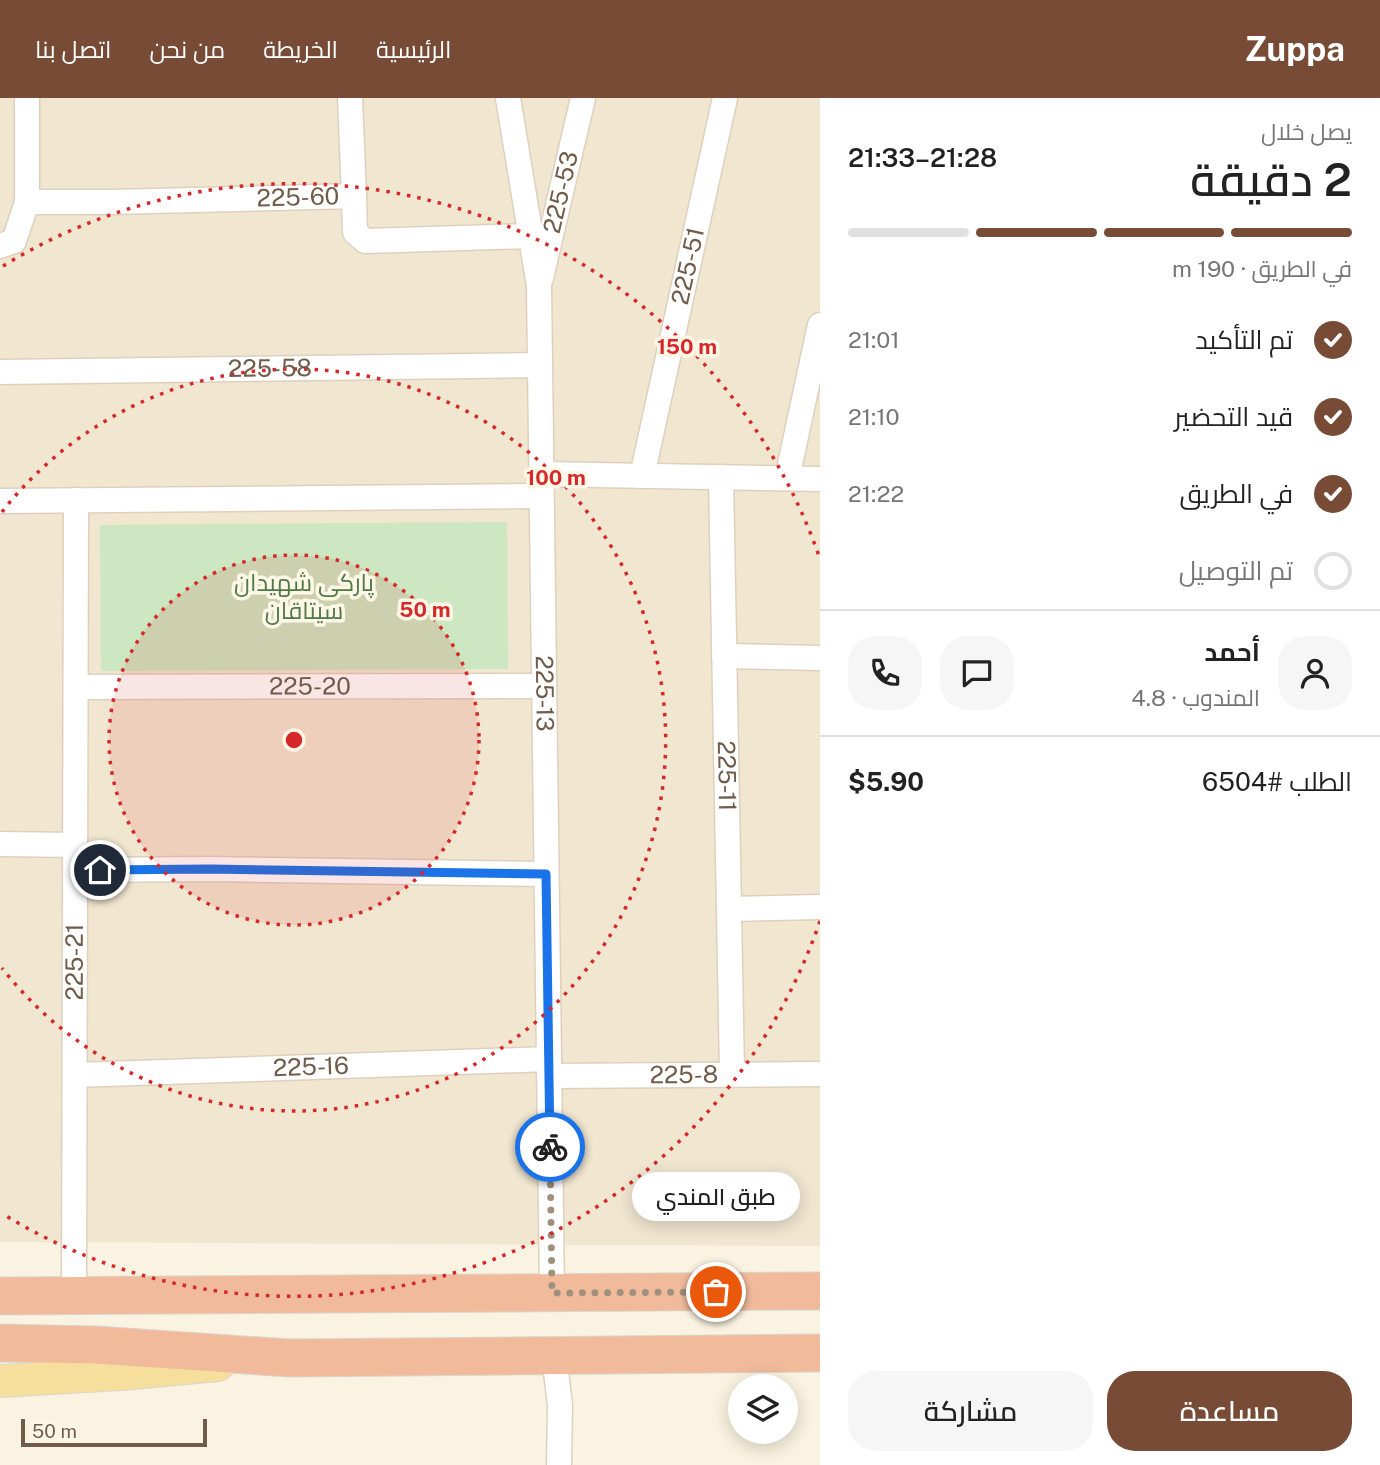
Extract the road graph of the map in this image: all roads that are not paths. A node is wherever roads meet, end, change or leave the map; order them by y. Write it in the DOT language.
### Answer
graph roads {
  1 [pos="27,98"];
  2 [pos="350,98"];
  3 [pos="508,98"];
  4 [pos="583,98"];
  5 [pos="725,98"];
  6 [pos="354,196"];
  7 [pos="26,202"];
  8 [pos="530,236"];
  9 [pos="0,246"];
  10 [pos="539,286"];
  11 [pos="820,325"];
  12 [pos="540,365"];
  13 [pos="0,372"];
  14 [pos="642,476"];
  15 [pos="721,477"];
  16 [pos="787,478"];
  17 [pos="820,479"];
  18 [pos="541,485"];
  19 [pos="76,500"];
  20 [pos="0,501"];
  21 [pos="724,656"];
  22 [pos="820,658"];
  23 [pos="544,685"];
  24 [pos="76,687"];
  25 [pos="0,844"];
  26 [pos="75,858"];
  27 [pos="546,874"];
  28 [pos="820,907"];
  29 [pos="729,909"];
  30 [pos="549,1068"];
  31 [pos="732,1074"];
  32 [pos="820,1074"];
  33 [pos="75,1075"];
  34 [pos="0,1287"];
  35 [pos="820,1291"];
  36 [pos="552,1293"];
  37 [pos="0,1296"];
  38 [pos="74,1296"];
  39 [pos="0,1343"];
  40 [pos="820,1353"];
  41 [pos="554,1355"];
  42 [pos="290,1358"];
  43 [pos="0,1381"];
  44 [pos="559,1465"];
  1 -- 7 [label="street"];
  2 -- 6 [label="street"];
  3 -- 8 [label="street, 225-13"];
  4 -- 10 [label="street, 225-53"];
  5 -- 14 [label="street, 225-51"];
  6 -- 7 [label="street, 225-60"];
  6 -- 8 [label="street, 225-60"];
  7 -- 9 [label="street"];
  8 -- 10 [label="street, 225-13"];
  10 -- 12 [label="street, 225-13"];
  11 -- 16 [label="street"];
  12 -- 13 [label="street, 225-58"];
  12 -- 18 [label="street, 225-13"];
  14 -- 15 [label="street"];
  14 -- 18 [label="street"];
  15 -- 16 [label="street"];
  15 -- 21 [label="street, 225-11"];
  16 -- 17 [label="street"];
  18 -- 19 [label="street"];
  18 -- 23 [label="street, 225-13"];
  19 -- 20 [label="street"];
  19 -- 24 [label="street, 225-21"];
  21 -- 22 [label="street"];
  21 -- 29 [label="street, 225-11"];
  23 -- 24 [label="street, 225-20"];
  23 -- 27 [label="street, 225-13"];
  24 -- 26 [label="street, 225-21"];
  25 -- 26 [label="street"];
  26 -- 27 [label="street"];
  26 -- 33 [label="street, 225-21"];
  27 -- 30 [label="street, 225-13"];
  28 -- 29 [label="street"];
  29 -- 31 [label="street, 225-11"];
  30 -- 31 [label="street, 225-8"];
  30 -- 33 [label="street, 225-16"];
  30 -- 36 [label="street, 225-13"];
  31 -- 32 [label="street, 225-8"];
  33 -- 38 [label="street, 225-21"];
  34 -- 38 [label="main road"];
  35 -- 36 [label="highway"];
  36 -- 38 [label="highway"];
  37 -- 38 [label="highway"];
  39 -- 42 [label="highway"];
  40 -- 41 [label="highway"];
  41 -- 42 [label="highway"];
  41 -- 44 [label="street"];
  42 -- 43 [label="main road"];
}
